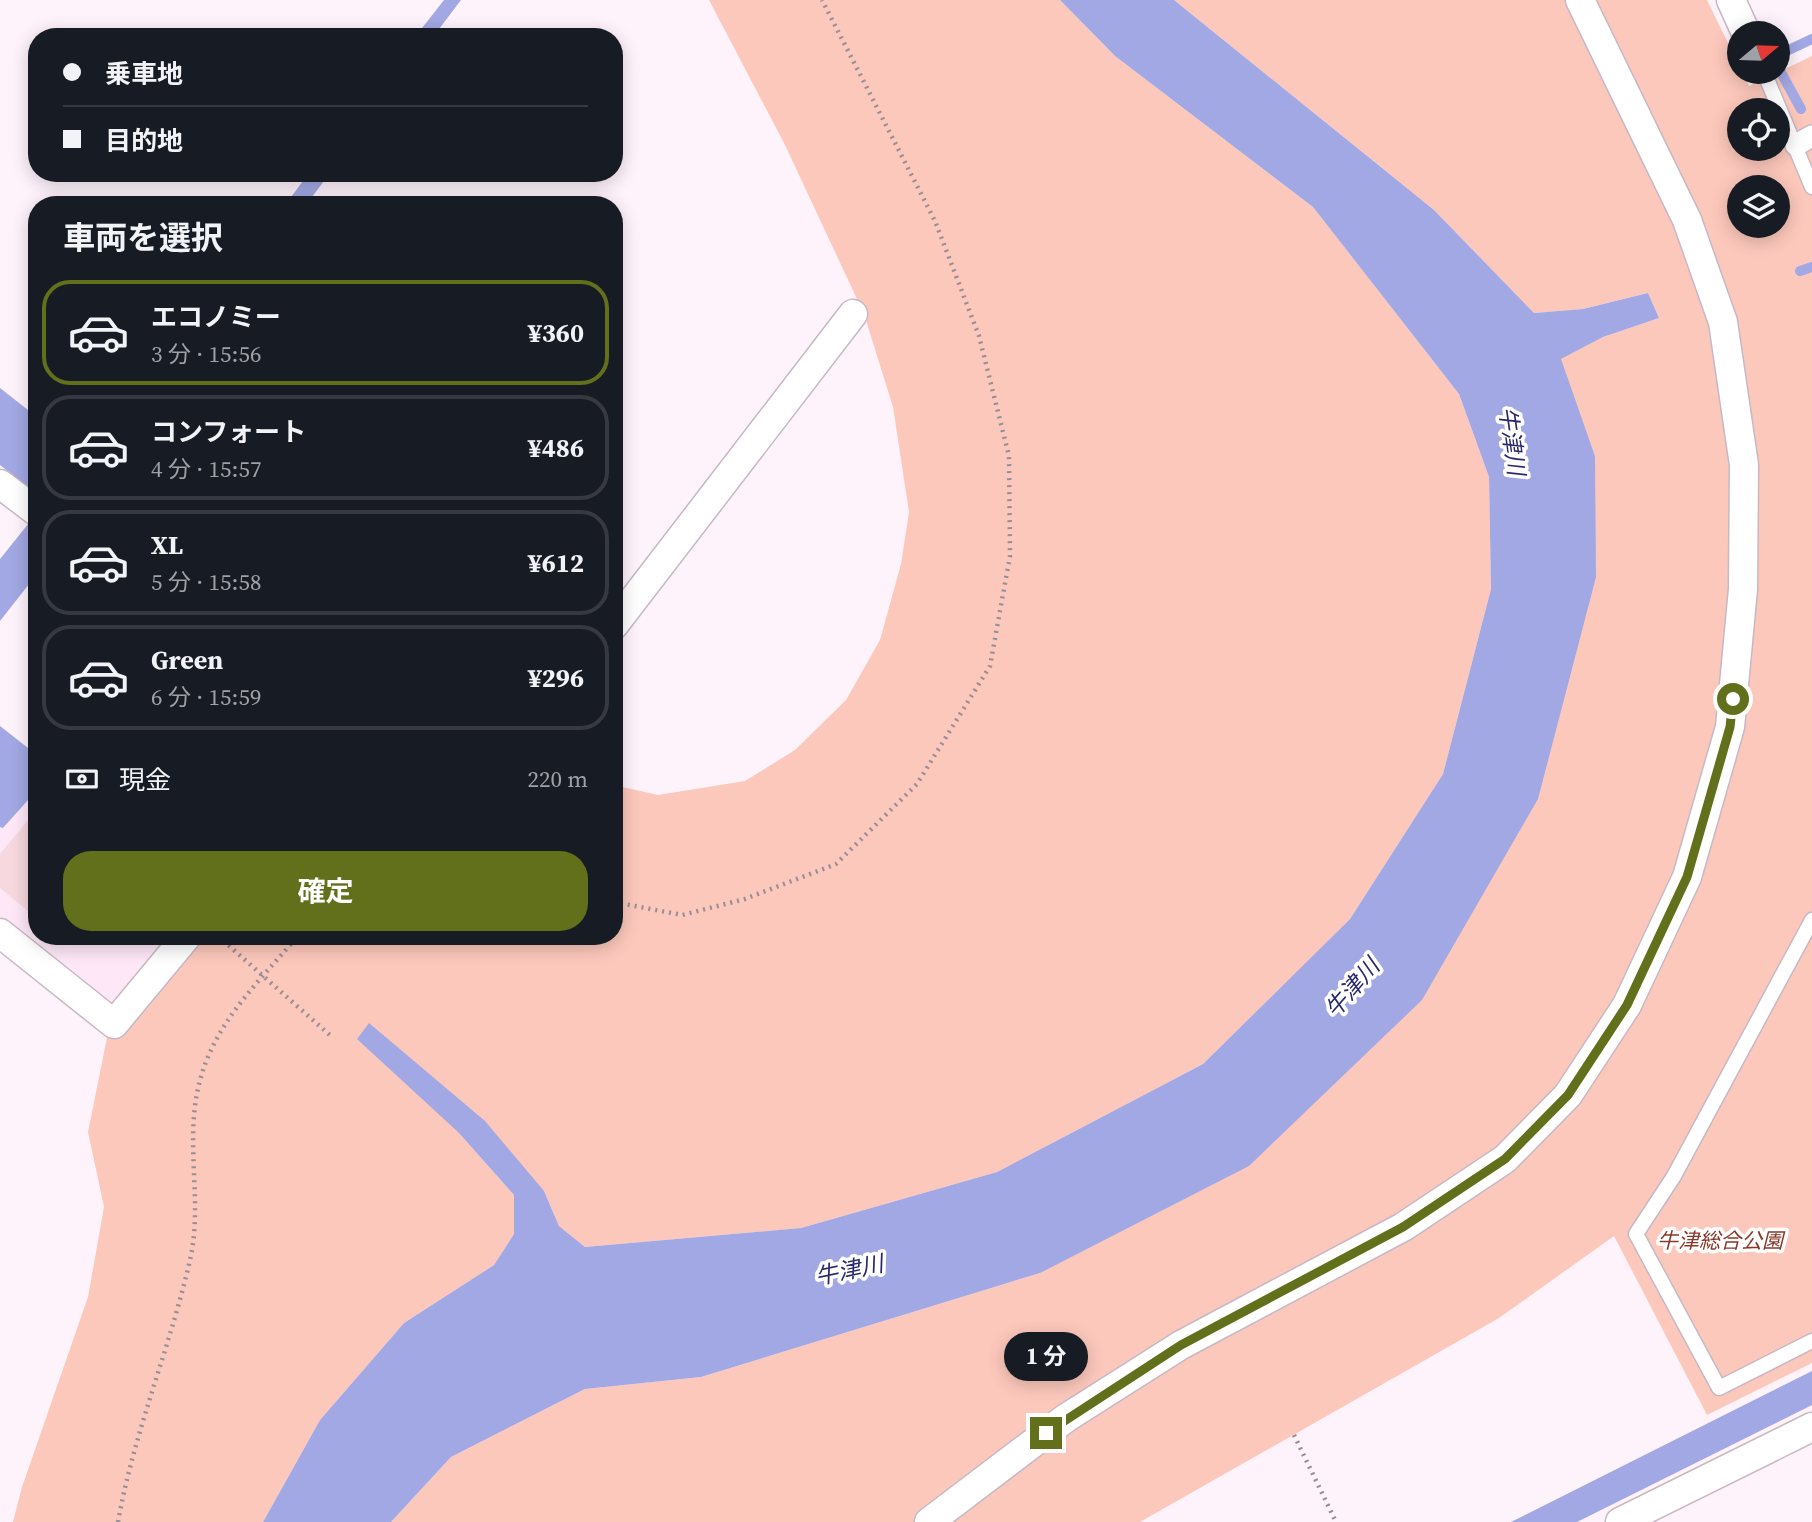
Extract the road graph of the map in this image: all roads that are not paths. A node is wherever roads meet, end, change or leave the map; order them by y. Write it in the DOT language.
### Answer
graph roads {
  1 [pos="1580,0"];
  2 [pos="1731,0"];
  3 [pos="1741,21"];
  4 [pos="1771,84"];
  5 [pos="1804,140"];
  6 [pos="1812,187"];
  7 [pos="853,314"];
  8 [pos="0,484"];
  9 [pos="28,505"];
  10 [pos="623,613"];
  11 [pos="1812,920"];
  12 [pos="0,933"];
  13 [pos="180,945"];
  14 [pos="1812,1341"];
  15 [pos="1812,1427"];
  16 [pos="929,1522"];
  17 [pos="1620,1522"];
  1 -- 16 [label="street"];
  2 -- 3 [label="street"];
  4 -- 5 [label="lane"];
  5 -- 6 [label="lane"];
  7 -- 10 [label="street"];
  8 -- 9 [label="street"];
  11 -- 14 [label="lane"];
  12 -- 13 [label="street"];
  15 -- 17 [label="street"];
}
